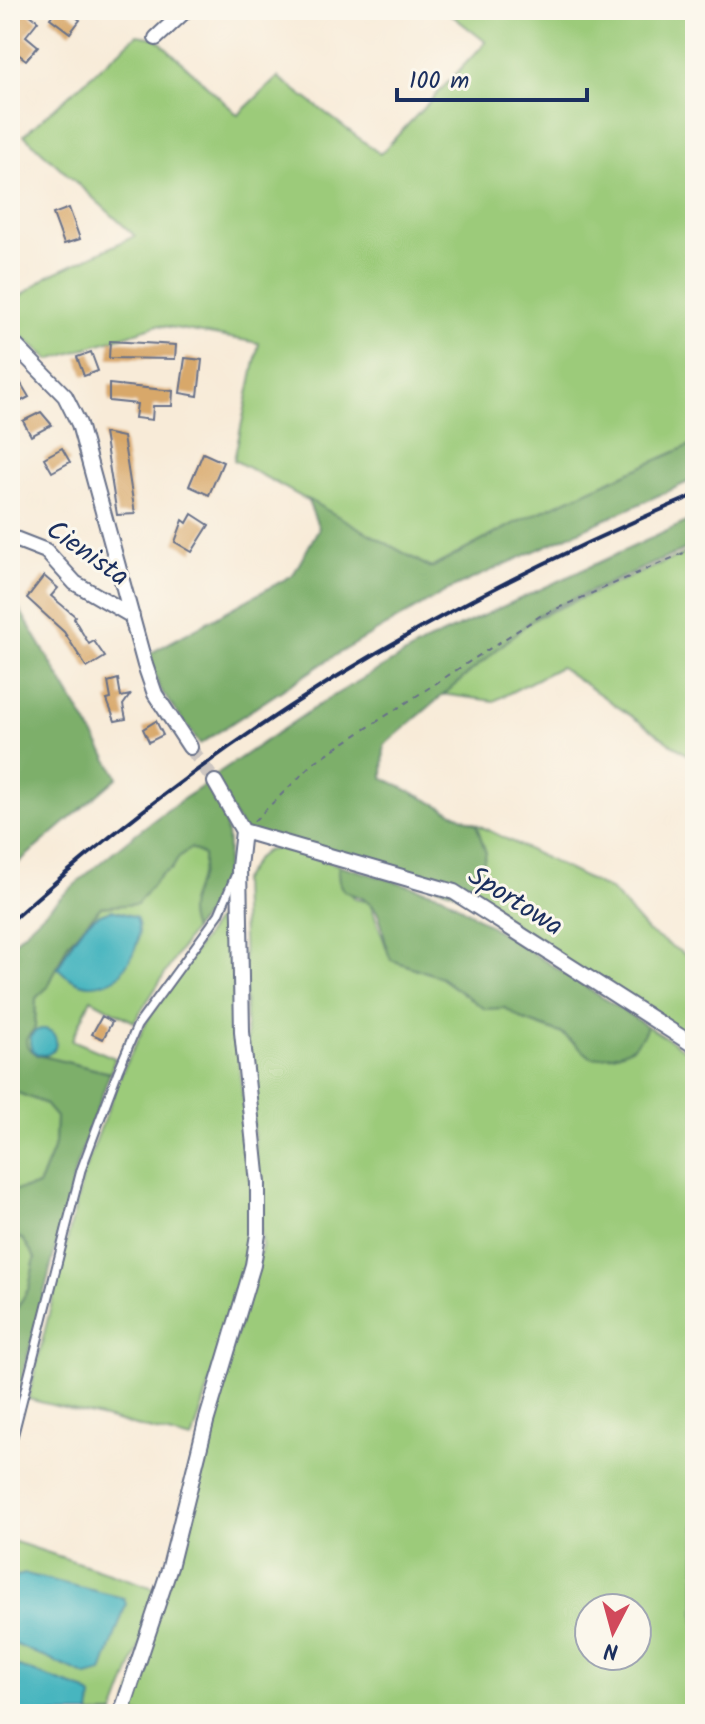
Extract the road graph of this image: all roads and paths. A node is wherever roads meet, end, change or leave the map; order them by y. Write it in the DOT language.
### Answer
graph roads {
  1 [pos="186,10"];
  2 [pos="156,38"];
  3 [pos="10,340"];
  4 [pos="10,537"];
  5 [pos="695,548"];
  6 [pos="132,616"];
  7 [pos="190,747"];
  8 [pos="215,782"];
  9 [pos="243,831"];
  10 [pos="239,867"];
  11 [pos="695,1046"];
  12 [pos="10,1449"];
  13 [pos="121,1714"];
  1 -- 2 [label="street"];
  3 -- 6 [label="street"];
  4 -- 6 [label="street, Cienista"];
  5 -- 9 [label="path"];
  6 -- 7 [label="street"];
  8 -- 9 [label="street"];
  9 -- 10 [label="street"];
  9 -- 11 [label="street, Sportowa"];
  10 -- 12 [label="lane"];
  10 -- 13 [label="street"];
}
